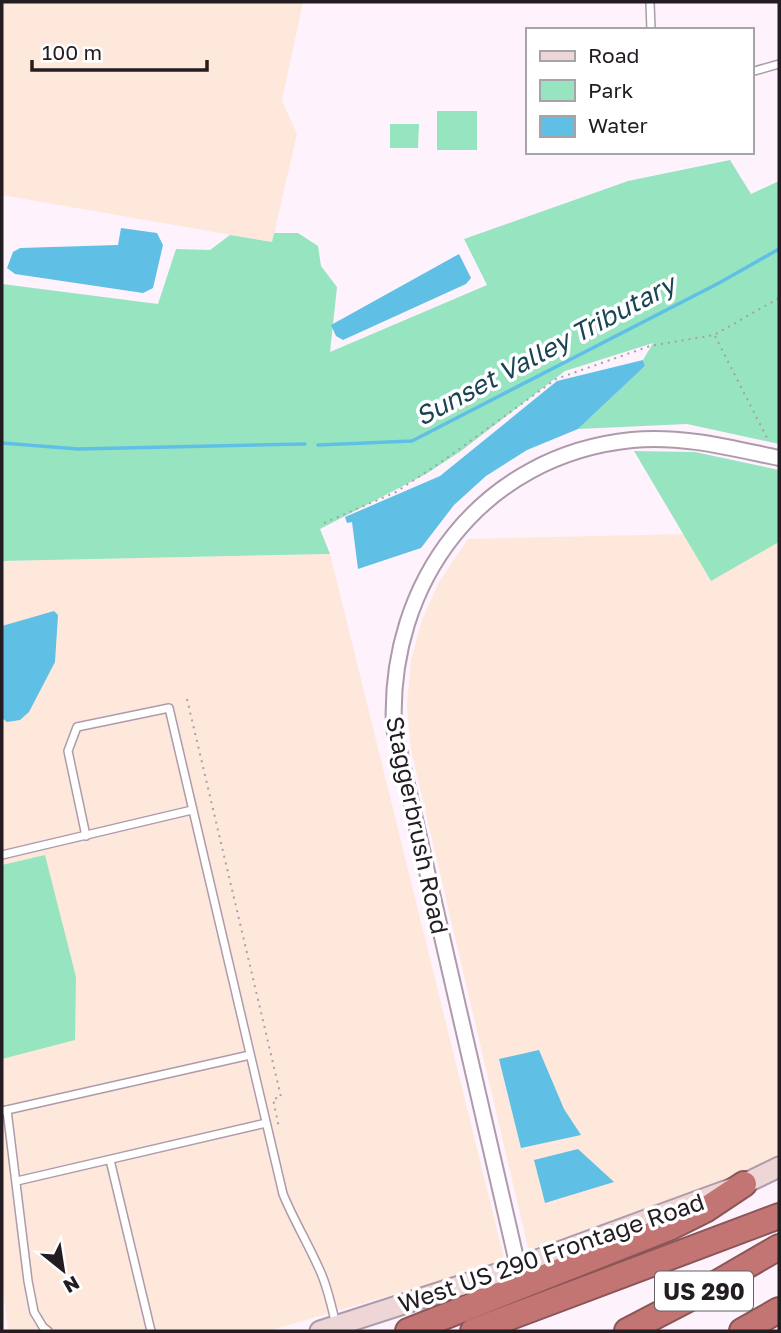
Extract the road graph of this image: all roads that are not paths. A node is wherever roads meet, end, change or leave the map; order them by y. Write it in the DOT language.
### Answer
graph roads {
  1 [pos="650,2"];
  2 [pos="651,28"];
  3 [pos="779,64"];
  4 [pos="753,71"];
  5 [pos="779,458"];
  6 [pos="192,810"];
  7 [pos="86,836"];
  8 [pos="2,855"];
  9 [pos="250,1055"];
  10 [pos="4,1111"];
  11 [pos="267,1127"];
  12 [pos="110,1160"];
  13 [pos="779,1167"];
  14 [pos="17,1181"];
  15 [pos="744,1184"];
  16 [pos="779,1216"];
  17 [pos="779,1247"];
  18 [pos="518,1267"];
  19 [pos="779,1310"];
  20 [pos="328,1329"];
  21 [pos="48,1331"];
  22 [pos="150,1331"];
  23 [pos="408,1331"];
  24 [pos="473,1331"];
  25 [pos="627,1331"];
  26 [pos="742,1331"];
  1 -- 2 [label="lane"];
  3 -- 4 [label="lane"];
  5 -- 18 [label="street, Staggerbrush Road"];
  6 -- 7 [label="lane"];
  6 -- 7 [label="lane"];
  6 -- 9 [label="lane"];
  7 -- 8 [label="lane"];
  9 -- 10 [label="lane"];
  9 -- 11 [label="lane"];
  10 -- 14 [label="lane"];
  11 -- 12 [label="lane"];
  11 -- 20 [label="lane"];
  12 -- 14 [label="lane"];
  12 -- 22 [label="lane"];
  13 -- 15 [label="main road, West US 290 Frontage Road"];
  14 -- 21 [label="lane"];
  15 -- 18 [label="main road, West US 290 Frontage Road"];
  15 -- 23 [label="highway"];
  16 -- 24 [label="highway"];
  17 -- 25 [label="highway, US 290"];
  18 -- 20 [label="main road, West US 290 Frontage Road"];
  19 -- 26 [label="highway, US 290"];
}
